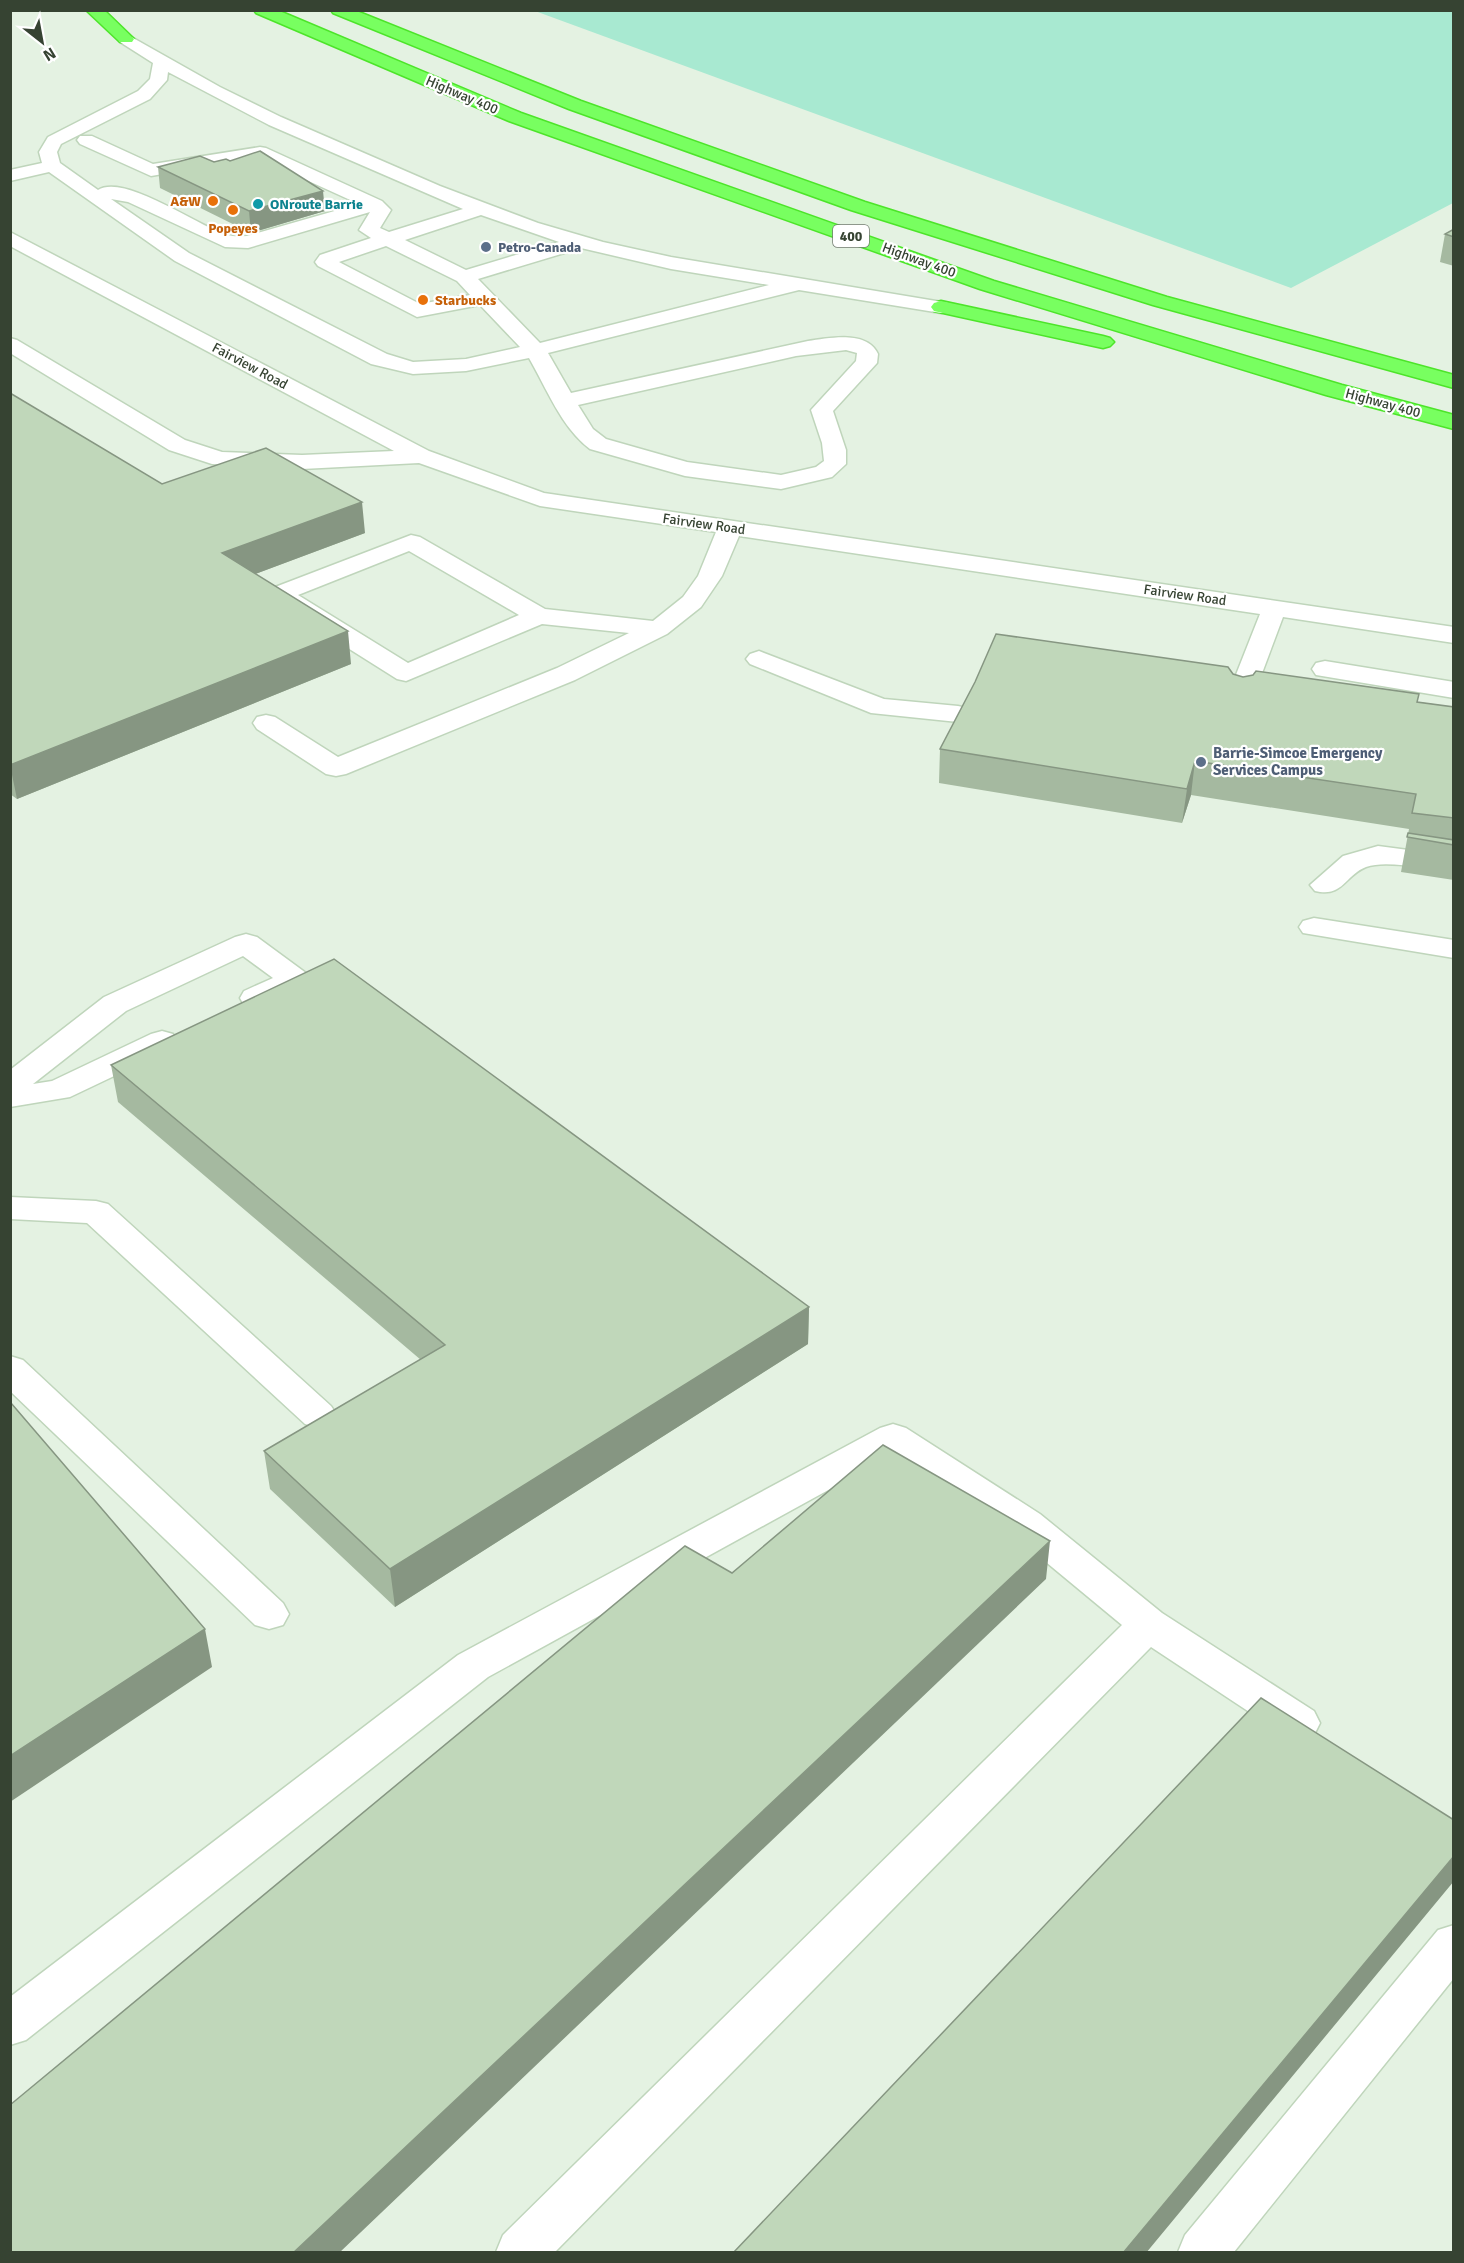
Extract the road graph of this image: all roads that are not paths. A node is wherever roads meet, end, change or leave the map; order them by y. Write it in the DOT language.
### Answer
graph roads {
  1 [pos="94,10"];
  2 [pos="262,10"];
  3 [pos="339,10"];
  4 [pos="126,39"];
  5 [pos="162,63"];
  6 [pos="201,84"];
  7 [pos="185,94"];
  8 [pos="156,106"];
  9 [pos="295,131"];
  10 [pos="330,146"];
  11 [pos="78,149"];
  12 [pos="260,152"];
  13 [pos="52,165"];
  14 [pos="10,176"];
  15 [pos="82,186"];
  16 [pos="375,205"];
  17 [pos="478,210"];
  18 [pos="10,238"];
  19 [pos="388,239"];
  20 [pos="581,242"];
  21 [pos="464,278"];
  22 [pos="797,284"];
  23 [pos="484,298"];
  24 [pos="941,307"];
  25 [pos="10,344"];
  26 [pos="536,351"];
  27 [pos="1454,382"];
  28 [pos="565,401"];
  29 [pos="1454,423"];
  30 [pos="421,456"];
  31 [pos="730,528"];
  32 [pos="1274,609"];
  33 [pos="538,616"];
  34 [pos="658,628"];
  35 [pos="1454,635"];
  36 [pos="759,659"];
  37 [pos="1325,669"];
  38 [pos="1454,690"];
  39 [pos="1239,700"];
  40 [pos="958,714"];
  41 [pos="266,723"];
  42 [pos="1454,865"];
  43 [pos="1325,885"];
  44 [pos="1314,927"];
  45 [pos="1454,950"];
  46 [pos="230,1010"];
  47 [pos="188,1030"];
  48 [pos="10,1086"];
  49 [pos="10,1097"];
  50 [pos="10,1208"];
  51 [pos="10,1369"];
  52 [pos="318,1415"];
  53 [pos="269,1614"];
  54 [pos="1148,1624"];
  55 [pos="1325,1740"];
  56 [pos="1454,1944"];
  57 [pos="10,2025"];
  58 [pos="521,2253"];
  59 [pos="1203,2253"];
  1 -- 4 [label="highway"];
  2 -- 29 [label="highway, Highway 400 / 400"];
  3 -- 27 [label="highway, 400"];
  4 -- 5 [label="street"];
  5 -- 6 [label="street"];
  5 -- 13 [label="street"];
  6 -- 7 [label="street"];
  6 -- 9 [label="street"];
  8 -- 11 [label="street"];
  9 -- 10 [label="street"];
  9 -- 12 [label="street"];
  10 -- 12 [label="street"];
  10 -- 17 [label="street"];
  11 -- 12 [label="street"];
  11 -- 15 [label="street"];
  12 -- 16 [label="street"];
  13 -- 14 [label="street"];
  13 -- 15 [label="street"];
  15 -- 16 [label="street"];
  15 -- 26 [label="street"];
  16 -- 19 [label="street"];
  17 -- 19 [label="street"];
  17 -- 20 [label="street"];
  18 -- 30 [label="street, Fairview Road"];
  19 -- 21 [label="street"];
  19 -- 23 [label="street"];
  20 -- 21 [label="street"];
  20 -- 22 [label="street"];
  21 -- 23 [label="street"];
  22 -- 24 [label="street"];
  22 -- 26 [label="street"];
  23 -- 26 [label="street"];
  24 -- 29 [label="highway"];
  25 -- 30 [label="street"];
  26 -- 28 [label="street"];
  28 -- 28 [label="street"];
  30 -- 31 [label="street, Fairview Road"];
  31 -- 32 [label="street, Fairview Road"];
  31 -- 34 [label="street"];
  32 -- 35 [label="street, Fairview Road"];
  32 -- 39 [label="street"];
  33 -- 33 [label="street"];
  33 -- 34 [label="street"];
  34 -- 41 [label="street"];
  36 -- 40 [label="street"];
  37 -- 38 [label="street"];
  42 -- 43 [label="street"];
  44 -- 45 [label="street"];
  46 -- 48 [label="street"];
  47 -- 49 [label="street"];
  50 -- 52 [label="street"];
  51 -- 53 [label="street"];
  54 -- 55 [label="street"];
  54 -- 57 [label="street"];
  54 -- 58 [label="street"];
  56 -- 59 [label="street"];
}
